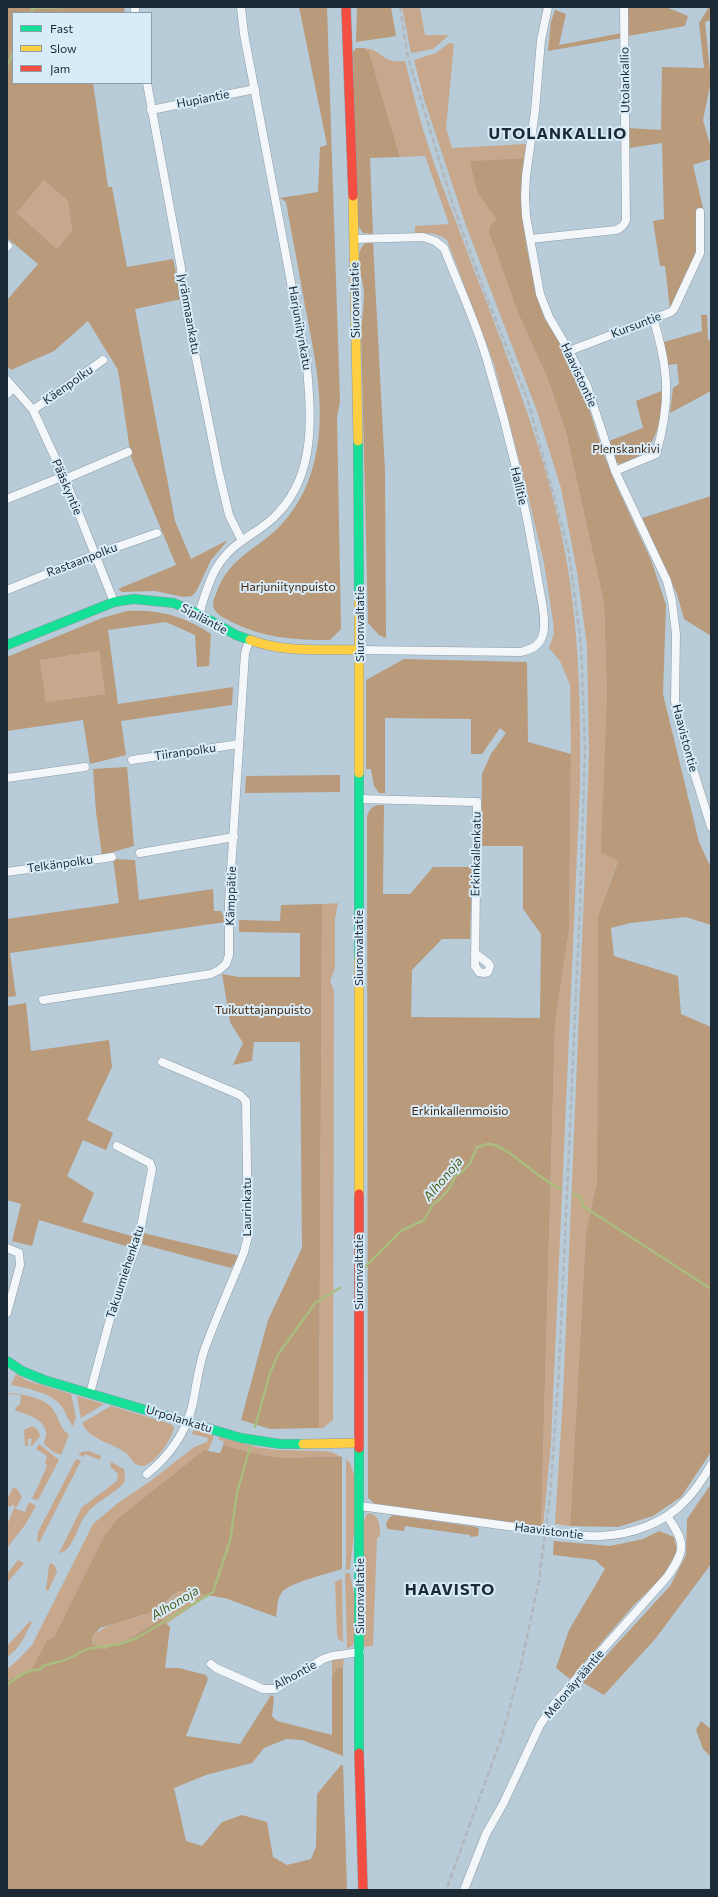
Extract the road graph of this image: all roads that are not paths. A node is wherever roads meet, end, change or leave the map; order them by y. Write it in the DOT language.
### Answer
graph roads {
  1 [pos="241,7"];
  2 [pos="346,7"];
  3 [pos="548,7"];
  4 [pos="624,7"];
  5 [pos="147,84"];
  6 [pos="255,89"];
  7 [pos="151,110"];
  8 [pos="700,212"];
  9 [pos="354,239"];
  10 [pos="530,240"];
  11 [pos="653,318"];
  12 [pos="569,351"];
  13 [pos="103,360"];
  14 [pos="7,380"];
  15 [pos="14,388"];
  16 [pos="7,394"];
  17 [pos="33,410"];
  18 [pos="128,452"];
  19 [pos="615,472"];
  20 [pos="64,478"];
  21 [pos="7,499"];
  22 [pos="157,533"];
  23 [pos="242,541"];
  24 [pos="94,555"];
  25 [pos="7,590"];
  26 [pos="114,602"];
  27 [pos="199,614"];
  28 [pos="249,640"];
  29 [pos="7,645"];
  30 [pos="360,650"];
  31 [pos="239,744"];
  32 [pos="132,760"];
  33 [pos="85,767"];
  34 [pos="7,778"];
  35 [pos="359,799"];
  36 [pos="711,827"];
  37 [pos="234,837"];
  38 [pos="140,852"];
  39 [pos="112,857"];
  40 [pos="7,872"];
  41 [pos="476,953"];
  42 [pos="43,1000"];
  43 [pos="162,1062"];
  44 [pos="117,1146"];
  45 [pos="7,1248"];
  46 [pos="7,1313"];
  47 [pos="7,1360"];
  48 [pos="90,1393"];
  49 [pos="187,1421"];
  50 [pos="359,1443"];
  51 [pos="711,1465"];
  52 [pos="147,1474"];
  53 [pos="360,1506"];
  54 [pos="667,1516"];
  55 [pos="360,1652"];
  56 [pos="211,1664"];
  57 [pos="363,1890"];
  58 [pos="464,1890"];
  1 -- 6 [label="street, Harjuniitynkatu"];
  2 -- 9 [label="main road, Siuronvaltatie"];
  3 -- 10 [label="street, Haavistontie"];
  4 -- 10 [label="street, Utolankallio"];
  5 -- 7 [label="street, Jyränmaankatu"];
  6 -- 7 [label="street, Hupiantie"];
  6 -- 23 [label="street, Harjuniitynkatu"];
  7 -- 23 [label="street, Jyränmaankatu"];
  8 -- 11 [label="street, Kursuntie"];
  9 -- 30 [label="main road, Siuronvaltatie"];
  9 -- 30 [label="street, Hallitie"];
  10 -- 12 [label="street, Haavistontie"];
  11 -- 12 [label="street, Kursuntie"];
  11 -- 19 [label="street"];
  12 -- 19 [label="street, Haavistontie"];
  13 -- 17 [label="street, Käenpolku"];
  14 -- 15 [label="street, Pääskyntie"];
  15 -- 16 [label="street"];
  15 -- 17 [label="street, Pääskyntie"];
  17 -- 20 [label="street, Pääskyntie"];
  18 -- 20 [label="street"];
  19 -- 36 [label="street, Haavistontie"];
  20 -- 21 [label="street"];
  20 -- 24 [label="street, Pääskyntie"];
  22 -- 24 [label="street, Rastaanpolku"];
  23 -- 27 [label="street, Harjuniitynkatu"];
  24 -- 25 [label="street, Rastaanpolku"];
  24 -- 26 [label="street, Pääskyntie"];
  26 -- 27 [label="main road, Sipiläntie"];
  26 -- 29 [label="main road, Sipiläntie"];
  27 -- 28 [label="main road, Sipiläntie"];
  28 -- 30 [label="main road, Sipiläntie"];
  28 -- 31 [label="street, Kämppätie"];
  30 -- 35 [label="main road, Siuronvaltatie"];
  31 -- 32 [label="street, Tiiranpolku"];
  31 -- 37 [label="street, Kämppätie"];
  33 -- 34 [label="street"];
  35 -- 41 [label="street, Erkinkallenkatu"];
  35 -- 50 [label="main road, Siuronvaltatie"];
  37 -- 38 [label="street"];
  37 -- 42 [label="street, Kämppätie"];
  39 -- 40 [label="street, Telkänpolku"];
  43 -- 49 [label="street, Laurinkatu"];
  44 -- 48 [label="street, Takuumiehenkatu"];
  45 -- 46 [label="street"];
  47 -- 48 [label="main road, Urpolankatu"];
  48 -- 49 [label="main road, Urpolankatu"];
  49 -- 50 [label="main road, Urpolankatu"];
  49 -- 52 [label="street"];
  50 -- 53 [label="main road, Siuronvaltatie"];
  51 -- 54 [label="street, Haavistontie"];
  53 -- 54 [label="street, Haavistontie, bridge"];
  53 -- 55 [label="main road, Siuronvaltatie"];
  54 -- 58 [label="street, Melonäyrääntie"];
  55 -- 56 [label="street, Alhontie"];
  55 -- 57 [label="main road, Siuronvaltatie"];
}
